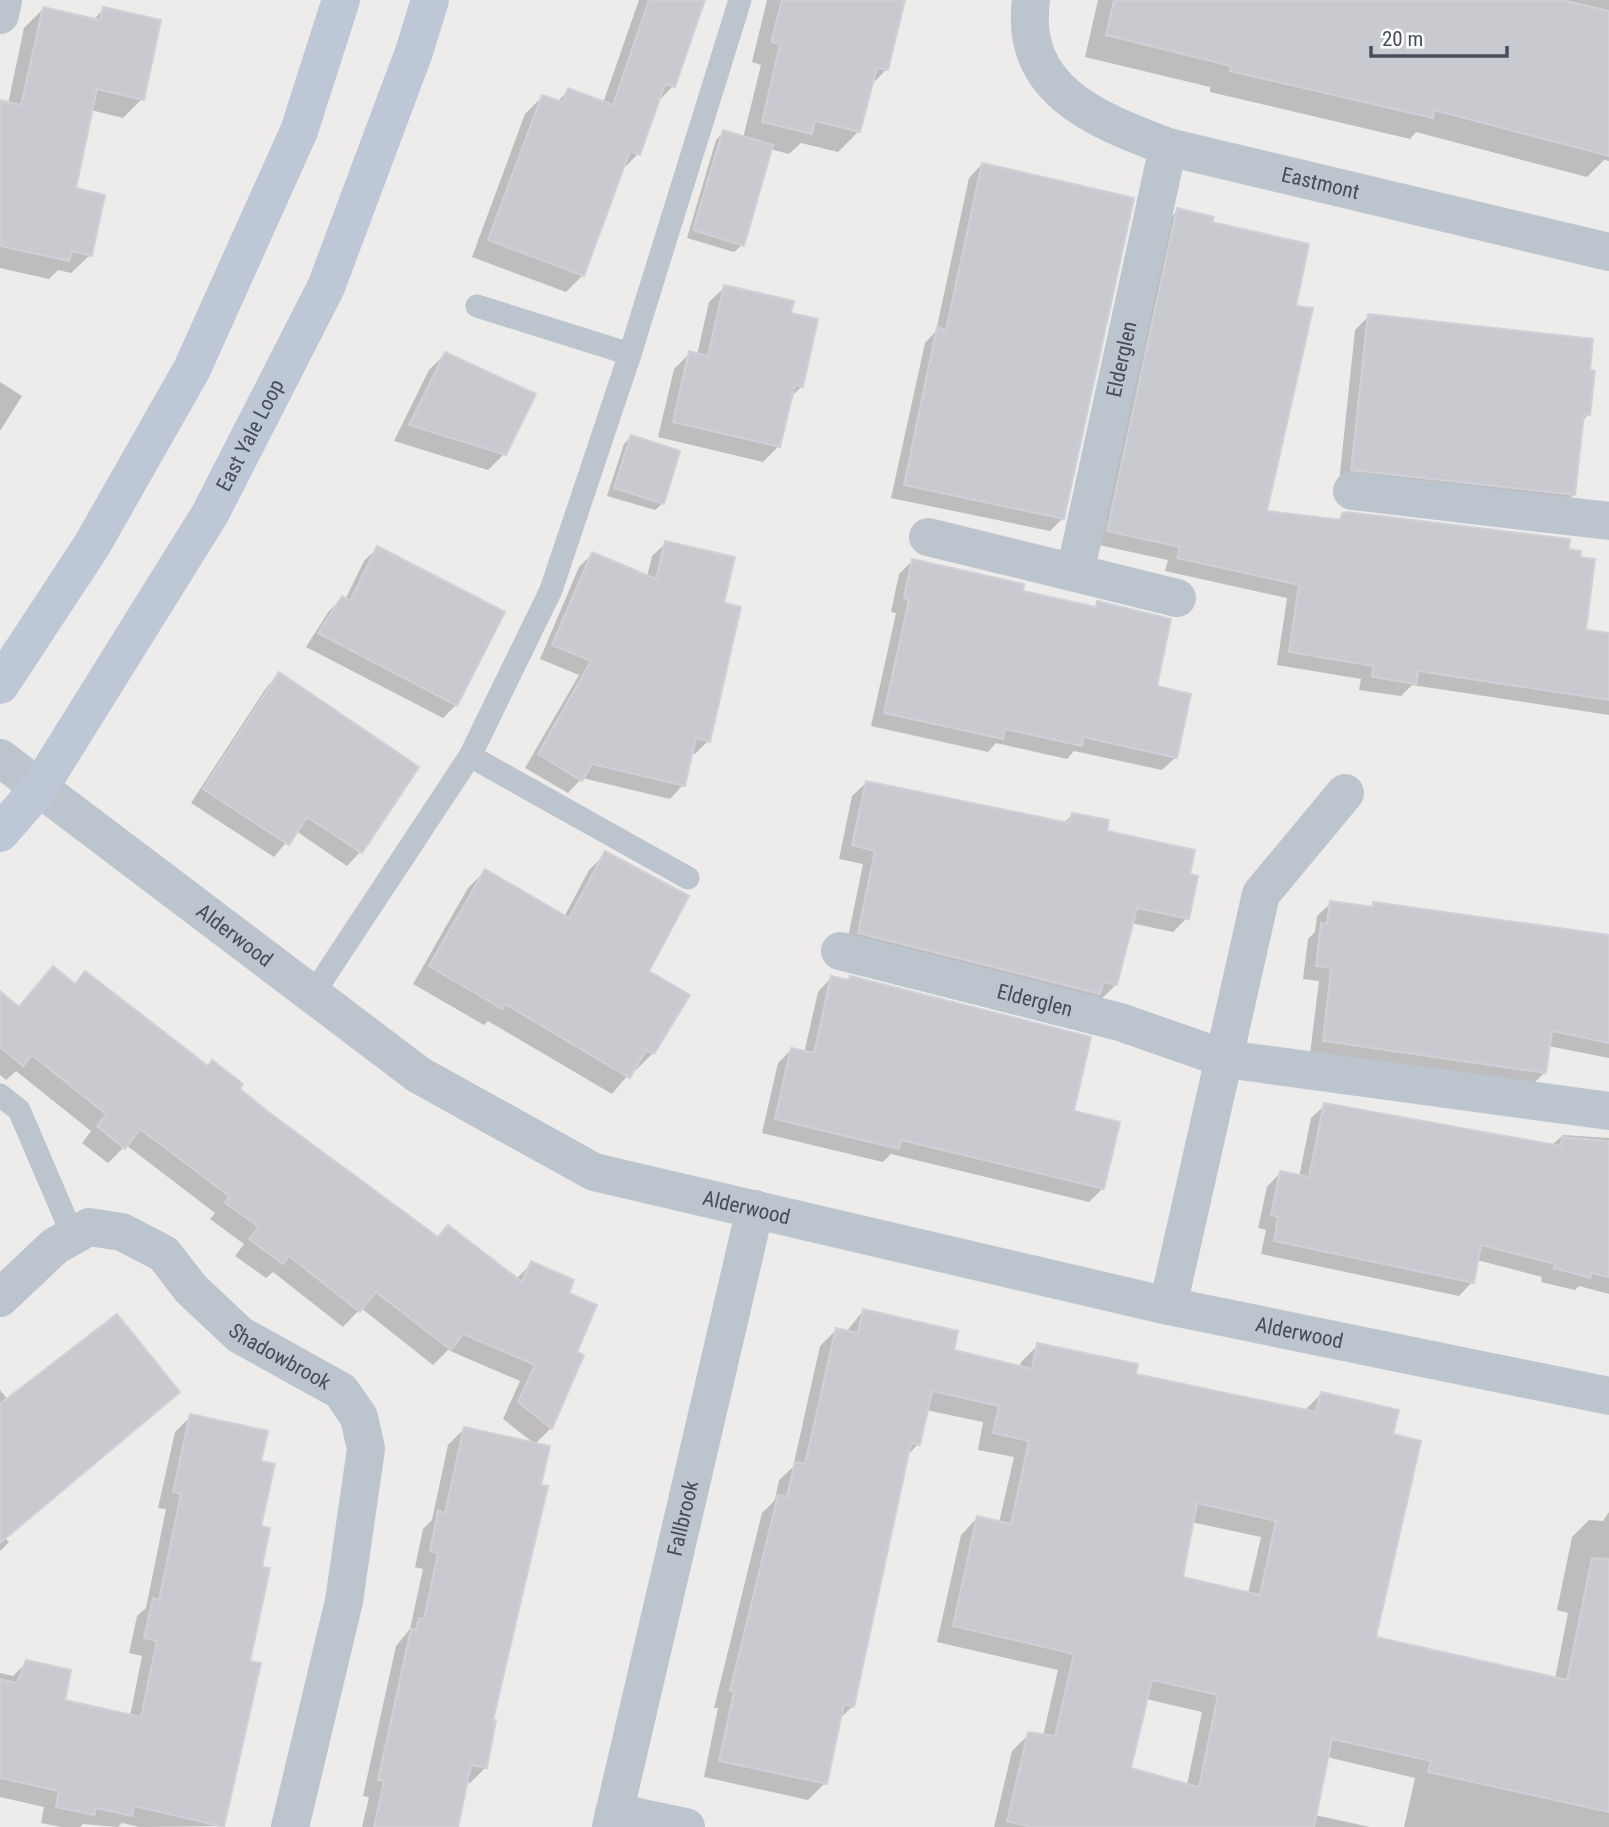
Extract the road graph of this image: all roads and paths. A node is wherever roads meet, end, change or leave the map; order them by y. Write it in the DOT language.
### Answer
graph roads {
  1 [pos="3,0"];
  2 [pos="341,0"];
  3 [pos="430,0"];
  4 [pos="740,0"];
  5 [pos="1031,0"];
  6 [pos="0,15"];
  7 [pos="1168,147"];
  8 [pos="1609,252"];
  9 [pos="477,306"];
  10 [pos="630,354"];
  11 [pos="1352,491"];
  12 [pos="1609,521"];
  13 [pos="928,537"];
  14 [pos="1075,573"];
  15 [pos="1177,598"];
  16 [pos="0,685"];
  17 [pos="470,756"];
  18 [pos="0,758"];
  19 [pos="40,787"];
  20 [pos="1345,793"];
  21 [pos="0,833"];
  22 [pos="688,878"];
  23 [pos="840,951"];
  24 [pos="313,994"];
  25 [pos="1226,1059"];
  26 [pos="0,1095"];
  27 [pos="1609,1111"];
  28 [pos="755,1209"];
  29 [pos="73,1236"];
  30 [pos="0,1298"];
  31 [pos="1168,1306"];
  32 [pos="1609,1396"];
  33 [pos="613,1819"];
  34 [pos="290,1827"];
  35 [pos="686,1827"];
  1 -- 6 [label="street"];
  2 -- 16 [label="main road"];
  3 -- 19 [label="main road, East Yale Loop"];
  4 -- 10 [label="lane"];
  5 -- 7 [label="street, Eastmont"];
  7 -- 8 [label="street, Eastmont"];
  7 -- 14 [label="street, Elderglen"];
  9 -- 10 [label="lane"];
  10 -- 17 [label="lane"];
  11 -- 12 [label="street"];
  13 -- 14 [label="street"];
  14 -- 15 [label="street"];
  17 -- 22 [label="lane"];
  17 -- 24 [label="lane"];
  18 -- 19 [label="street, Alderwood"];
  19 -- 21 [label="main road, East Yale Loop"];
  19 -- 24 [label="street, Alderwood"];
  20 -- 25 [label="street"];
  23 -- 25 [label="street, Elderglen"];
  24 -- 28 [label="street, Alderwood"];
  25 -- 27 [label="street, Elderglen"];
  25 -- 31 [label="street"];
  26 -- 29 [label="lane"];
  28 -- 31 [label="street, Alderwood"];
  28 -- 33 [label="street, Fallbrook"];
  29 -- 30 [label="street, Shadowbrook"];
  29 -- 34 [label="street, Shadowbrook"];
  31 -- 32 [label="street, Alderwood"];
  33 -- 35 [label="street"];
}
